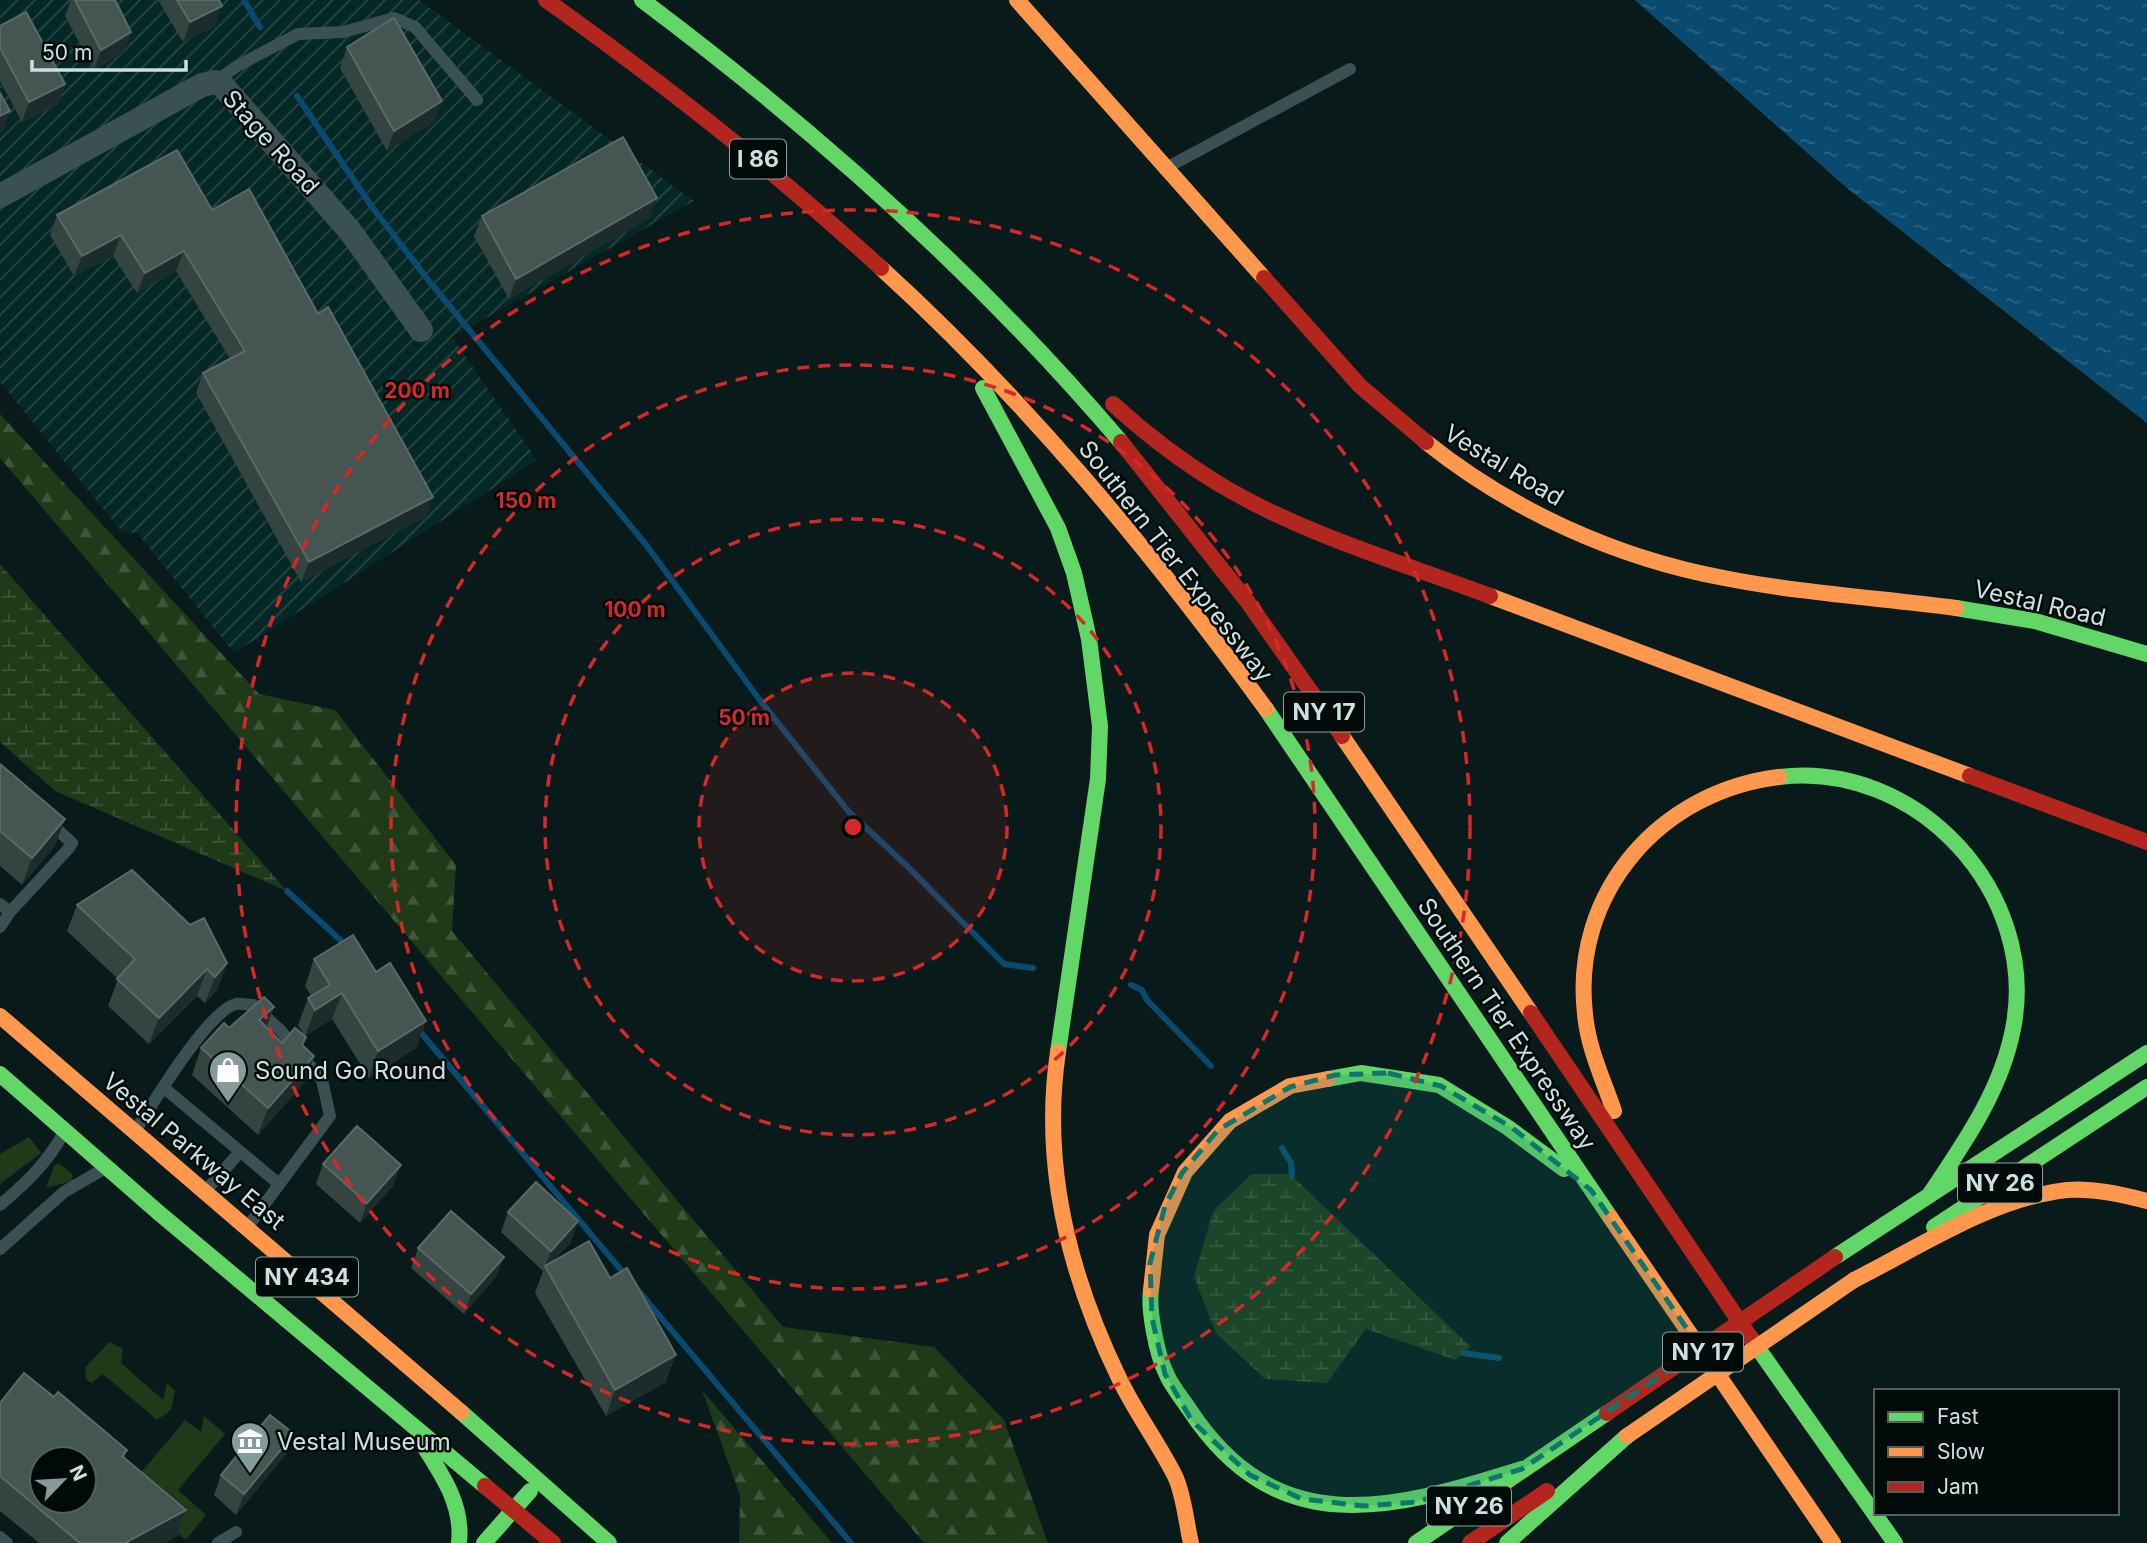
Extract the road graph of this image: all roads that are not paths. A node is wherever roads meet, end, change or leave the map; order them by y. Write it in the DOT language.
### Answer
graph roads {
  1 [pos="546,0"];
  2 [pos="642,0"];
  3 [pos="1017,0"];
  4 [pos="1350,69"];
  5 [pos="215,82"];
  6 [pos="477,100"];
  7 [pos="1168,167"];
  8 [pos="0,195"];
  9 [pos="982,291"];
  10 [pos="421,330"];
  11 [pos="954,338"];
  12 [pos="2147,654"];
  13 [pos="39,813"];
  14 [pos="2147,842"];
  15 [pos="5,908"];
  16 [pos="0,927"];
  17 [pos="0,1016"];
  18 [pos="2147,1053"];
  19 [pos="0,1074"];
  20 [pos="163,1087"];
  21 [pos="2147,1087"];
  22 [pos="64,1130"];
  23 [pos="135,1131"];
  24 [pos="240,1152"];
  25 [pos="1631,1160"];
  26 [pos="107,1167"];
  27 [pos="279,1184"];
  28 [pos="1591,1190"];
  29 [pos="206,1191"];
  30 [pos="1930,1194"];
  31 [pos="2147,1201"];
  32 [pos="0,1205"];
  33 [pos="248,1227"];
  34 [pos="0,1249"];
  35 [pos="1854,1280"];
  36 [pos="407,1420"];
  37 [pos="1627,1436"];
  38 [pos="1522,1469"];
  39 [pos="539,1481"];
  40 [pos="1853,1482"];
  41 [pos="556,1497"];
  42 [pos="1874,1504"];
  43 [pos="514,1510"];
  44 [pos="1874,1512"];
  45 [pos="1814,1514"];
  46 [pos="1876,1515"];
  47 [pos="1884,1515"];
  48 [pos="526,1529"];
  49 [pos="236,1532"];
  50 [pos="0,1537"];
  51 [pos="7,1543"];
  52 [pos="218,1543"];
  53 [pos="459,1543"];
  54 [pos="484,1543"];
  55 [pos="553,1543"];
  56 [pos="609,1543"];
  57 [pos="1191,1543"];
  58 [pos="1416,1543"];
  59 [pos="1470,1543"];
  60 [pos="1507,1543"];
  61 [pos="1824,1543"];
  62 [pos="1833,1543"];
  63 [pos="1895,1543"];
  64 [pos="1911,1543"];
  1 -- 11 [label="main road, Southern Tier Expressway / I 86"];
  2 -- 9 [label="main road, Southern Tier Expressway / I 86"];
  3 -- 7 [label="main road, Vestal Road"];
  4 -- 7 [label="lane"];
  5 -- 6 [label="lane"];
  5 -- 8 [label="street, Stage Road"];
  5 -- 10 [label="street, Stage Road"];
  7 -- 12 [label="main road, Vestal Road"];
  9 -- 14 [label="main road"];
  9 -- 25 [label="main road, Southern Tier Expressway / NY 17"];
  11 -- 28 [label="main road, Southern Tier Expressway / NY 17"];
  11 -- 57 [label="main road"];
  13 -- 15 [label="lane"];
  15 -- 16 [label="lane"];
  17 -- 23 [label="main road, Vestal Parkway East / NY 434"];
  18 -- 30 [label="main road, NY 26"];
  19 -- 22 [label="main road, NY 434"];
  20 -- 23 [label="lane"];
  20 -- 24 [label="lane"];
  20 -- 27 [label="lane"];
  21 -- 35 [label="main road, NY 26"];
  22 -- 26 [label="main road, NY 434"];
  22 -- 32 [label="lane"];
  23 -- 29 [label="main road, Vestal Parkway East / NY 434"];
  24 -- 27 [label="lane"];
  24 -- 29 [label="lane"];
  25 -- 30 [label="main road"];
  25 -- 40 [label="main road, Southern Tier Expressway / NY 17"];
  26 -- 34 [label="lane"];
  26 -- 36 [label="main road, NY 434"];
  27 -- 33 [label="lane"];
  28 -- 38 [label="main road"];
  28 -- 45 [label="main road, Southern Tier Expressway / NY 17"];
  29 -- 33 [label="main road, Vestal Parkway East / NY 434"];
  30 -- 38 [label="main road, NY 26, bridge"];
  31 -- 35 [label="main road"];
  33 -- 39 [label="main road, Vestal Parkway East / NY 434"];
  35 -- 37 [label="main road, NY 26, bridge"];
  36 -- 43 [label="main road, NY 434"];
  36 -- 53 [label="main road"];
  37 -- 59 [label="main road, NY 26"];
  37 -- 60 [label="main road"];
  38 -- 58 [label="main road, NY 26"];
  39 -- 41 [label="main road, Vestal Parkway East / NY 434"];
  39 -- 43 [label="main road"];
  40 -- 42 [label="main road"];
  40 -- 44 [label="main road, Southern Tier Expressway / NY 17"];
  41 -- 48 [label="main road"];
  41 -- 56 [label="main road, Vestal Parkway East / NY 434"];
  43 -- 48 [label="main road, NY 434"];
  43 -- 54 [label="main road"];
  45 -- 61 [label="main road"];
  45 -- 62 [label="main road, Southern Tier Expressway / NY 17"];
  46 -- 63 [label="main road, Southern Tier Expressway / NY 17"];
  47 -- 64 [label="main road"];
  48 -- 55 [label="main road, NY 434"];
  49 -- 52 [label="lane"];
  50 -- 51 [label="lane"];
}
